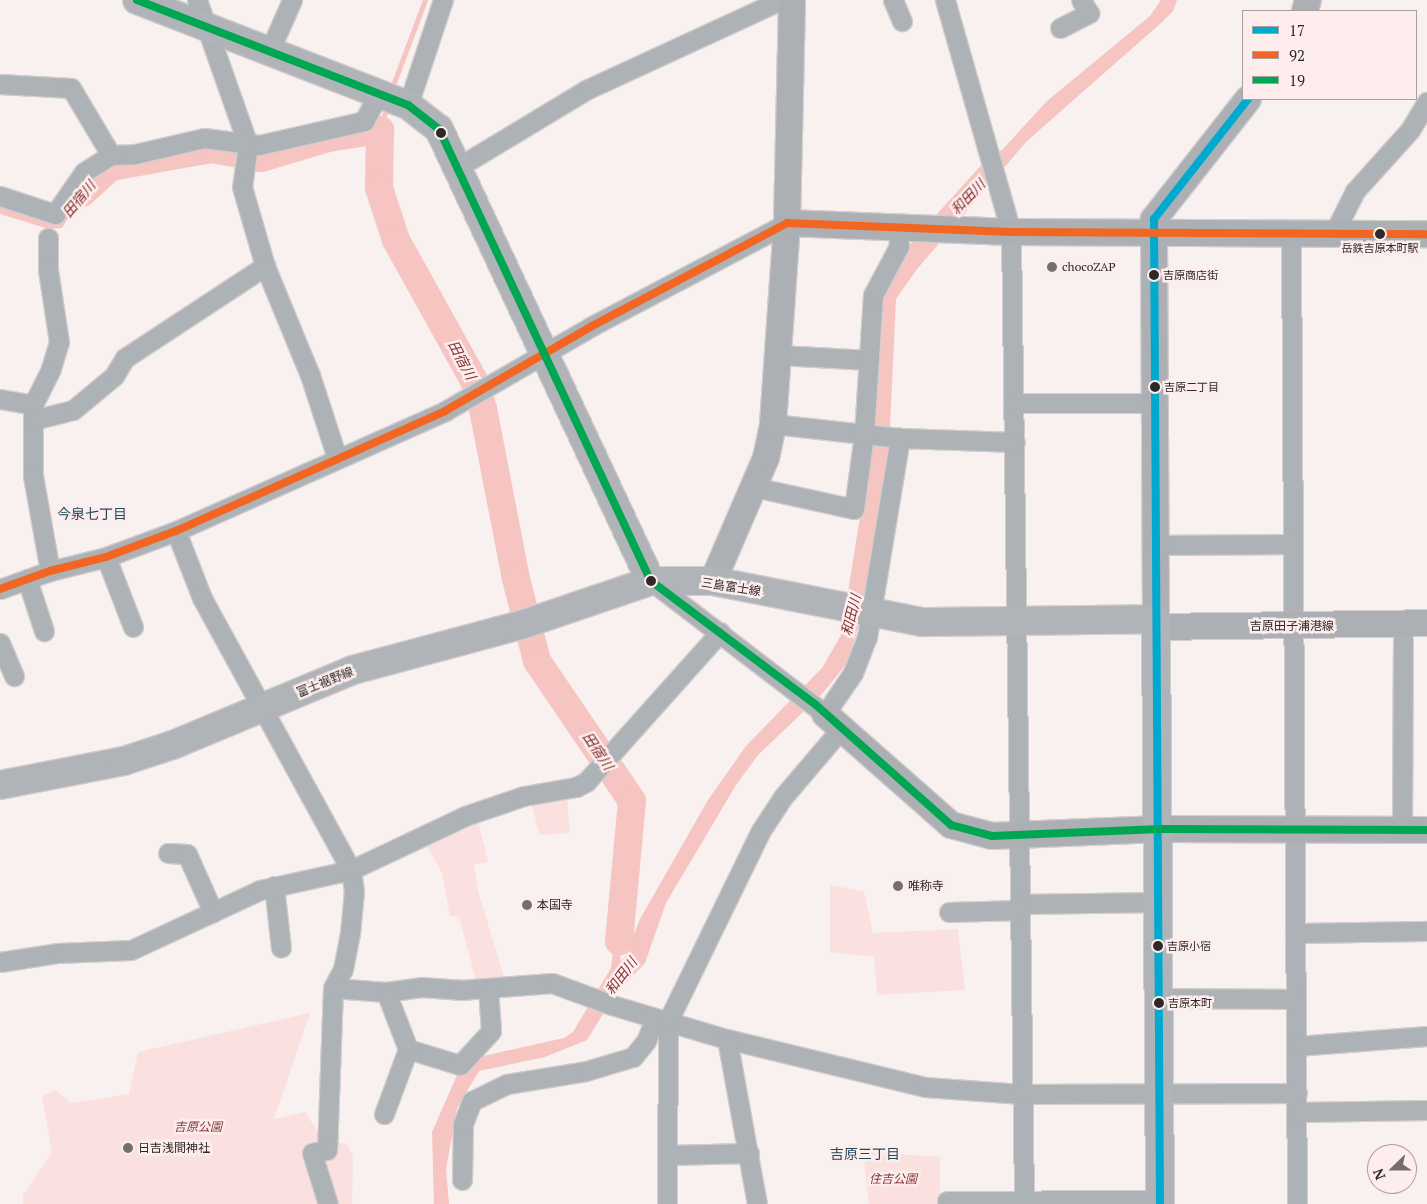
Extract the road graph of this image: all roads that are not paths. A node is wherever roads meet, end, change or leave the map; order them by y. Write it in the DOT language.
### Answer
graph roads {
  1 [pos="137,0"];
  2 [pos="197,0"];
  3 [pos="292,0"];
  4 [pos="443,0"];
  5 [pos="781,0"];
  6 [pos="792,0"];
  7 [pos="893,0"];
  8 [pos="945,0"];
  9 [pos="1081,0"];
  10 [pos="902,21"];
  11 [pos="1060,28"];
  12 [pos="210,29"];
  13 [pos="269,52"];
  14 [pos="0,84"];
  15 [pos="391,99"];
  16 [pos="1247,100"];
  17 [pos="1427,102"];
  18 [pos="248,145"];
  19 [pos="111,155"];
  20 [pos="455,168"];
  21 [pos="0,196"];
  22 [pos="787,223"];
  23 [pos="898,228"];
  24 [pos="1011,232"];
  25 [pos="1334,233"];
  26 [pos="1154,234"];
  27 [pos="1291,234"];
  28 [pos="1427,234"];
  29 [pos="48,238"];
  30 [pos="265,266"];
  31 [pos="542,355"];
  32 [pos="780,355"];
  33 [pos="868,360"];
  34 [pos="0,399"];
  35 [pos="1015,403"];
  36 [pos="1155,403"];
  37 [pos="33,412"];
  38 [pos="773,424"];
  39 [pos="866,434"];
  40 [pos="896,437"];
  41 [pos="1015,442"];
  42 [pos="337,458"];
  43 [pos="754,487"];
  44 [pos="176,531"];
  45 [pos="1156,544"];
  46 [pos="1292,544"];
  47 [pos="106,557"];
  48 [pos="50,571"];
  49 [pos="27,579"];
  50 [pos="651,581"];
  51 [pos="713,581"];
  52 [pos="0,589"];
  53 [pos="860,611"];
  54 [pos="1017,619"];
  55 [pos="1156,623"];
  56 [pos="1415,624"];
  57 [pos="133,627"];
  58 [pos="1292,627"];
  59 [pos="44,631"];
  60 [pos="720,632"];
  61 [pos="0,643"];
  62 [pos="14,676"];
  63 [pos="262,708"];
  64 [pos="827,716"];
  65 [pos="0,785"];
  66 [pos="1160,829"];
  67 [pos="1295,830"];
  68 [pos="1414,830"];
  69 [pos="1017,833"];
  70 [pos="168,853"];
  71 [pos="351,870"];
  72 [pos="274,886"];
  73 [pos="1160,902"];
  74 [pos="1019,907"];
  75 [pos="213,912"];
  76 [pos="949,912"];
  77 [pos="1427,931"];
  78 [pos="1295,933"];
  79 [pos="280,948"];
  80 [pos="0,962"];
  81 [pos="333,988"];
  82 [pos="488,988"];
  83 [pos="386,992"];
  84 [pos="1160,998"];
  85 [pos="1296,999"];
  86 [pos="662,1020"];
  87 [pos="1427,1036"];
  88 [pos="727,1039"];
  89 [pos="1296,1046"];
  90 [pos="408,1049"];
  91 [pos="1022,1094"];
  92 [pos="1159,1096"];
  93 [pos="1298,1102"];
  94 [pos="1427,1110"];
  95 [pos="384,1114"];
  96 [pos="668,1154"];
  97 [pos="748,1154"];
  98 [pos="462,1180"];
  99 [pos="947,1201"];
  100 [pos="1024,1202"];
  101 [pos="1160,1202"];
  102 [pos="328,1204"];
  103 [pos="667,1204"];
  104 [pos="757,1204"];
  105 [pos="1296,1204"];
  1 -- 12 [label="main road"];
  2 -- 12 [label="street"];
  3 -- 13 [label="street"];
  4 -- 15 [label="street"];
  5 -- 20 [label="street"];
  6 -- 22 [label="street"];
  7 -- 10 [label="street"];
  8 -- 24 [label="street"];
  9 -- 11 [label="street"];
  12 -- 13 [label="main road"];
  12 -- 18 [label="street"];
  13 -- 15 [label="main road"];
  14 -- 19 [label="street"];
  15 -- 18 [label="street"];
  15 -- 20 [label="main road"];
  16 -- 26 [label="street"];
  17 -- 25 [label="street"];
  18 -- 19 [label="street"];
  18 -- 30 [label="street"];
  19 -- 21 [label="street"];
  20 -- 31 [label="main road"];
  22 -- 23 [label="street"];
  22 -- 31 [label="street"];
  22 -- 32 [label="street"];
  23 -- 24 [label="street"];
  23 -- 33 [label="street"];
  24 -- 26 [label="street"];
  24 -- 35 [label="street"];
  25 -- 27 [label="street"];
  25 -- 28 [label="street"];
  26 -- 27 [label="street"];
  26 -- 36 [label="street"];
  27 -- 46 [label="street"];
  29 -- 37 [label="street"];
  30 -- 37 [label="street"];
  30 -- 42 [label="street"];
  31 -- 42 [label="street"];
  31 -- 50 [label="main road"];
  32 -- 33 [label="street"];
  32 -- 38 [label="street"];
  33 -- 39 [label="street"];
  34 -- 37 [label="street"];
  35 -- 36 [label="street"];
  35 -- 41 [label="street"];
  36 -- 45 [label="street"];
  37 -- 48 [label="street"];
  38 -- 39 [label="street"];
  38 -- 43 [label="street"];
  39 -- 40 [label="street"];
  39 -- 43 [label="street"];
  40 -- 41 [label="street"];
  40 -- 53 [label="street"];
  41 -- 54 [label="street"];
  42 -- 44 [label="street"];
  43 -- 51 [label="street"];
  44 -- 47 [label="street"];
  44 -- 63 [label="street"];
  45 -- 46 [label="street"];
  45 -- 55 [label="street"];
  46 -- 58 [label="street"];
  47 -- 48 [label="street"];
  47 -- 57 [label="street"];
  48 -- 49 [label="street"];
  49 -- 52 [label="street"];
  49 -- 59 [label="street"];
  50 -- 51 [label="main road, 三島富士線"];
  50 -- 60 [label="street"];
  50 -- 63 [label="main road, 富士裾野線"];
  51 -- 53 [label="main road, 三島富士線"];
  53 -- 54 [label="main road, 三島富士線"];
  53 -- 64 [label="street"];
  54 -- 55 [label="main road, 三島富士線"];
  54 -- 69 [label="street"];
  55 -- 58 [label="street, 吉原田子浦港線"];
  55 -- 66 [label="main road"];
  56 -- 58 [label="street, 吉原田子浦港線"];
  56 -- 68 [label="street"];
  58 -- 67 [label="street"];
  60 -- 64 [label="street"];
  60 -- 71 [label="street"];
  61 -- 62 [label="street"];
  63 -- 65 [label="main road, 富士裾野線"];
  63 -- 71 [label="street"];
  64 -- 69 [label="street"];
  64 -- 86 [label="street"];
  66 -- 67 [label="street"];
  66 -- 69 [label="street"];
  66 -- 73 [label="main road"];
  67 -- 68 [label="street"];
  67 -- 78 [label="street"];
  69 -- 74 [label="street"];
  70 -- 75 [label="street"];
  71 -- 72 [label="street"];
  71 -- 81 [label="street"];
  72 -- 75 [label="street"];
  72 -- 79 [label="street"];
  73 -- 74 [label="street"];
  73 -- 84 [label="main road"];
  74 -- 76 [label="street"];
  74 -- 91 [label="street"];
  75 -- 80 [label="street"];
  77 -- 78 [label="street"];
  78 -- 85 [label="street"];
  81 -- 83 [label="street"];
  81 -- 102 [label="street"];
  82 -- 83 [label="street"];
  82 -- 86 [label="street"];
  82 -- 90 [label="street"];
  83 -- 90 [label="street"];
  84 -- 85 [label="street"];
  84 -- 92 [label="main road"];
  85 -- 89 [label="street"];
  86 -- 88 [label="street"];
  86 -- 96 [label="street"];
  86 -- 98 [label="street"];
  87 -- 89 [label="street"];
  88 -- 91 [label="street"];
  88 -- 97 [label="street"];
  89 -- 93 [label="street"];
  90 -- 95 [label="street"];
  91 -- 92 [label="street"];
  91 -- 100 [label="street"];
  92 -- 93 [label="street"];
  92 -- 101 [label="main road"];
  93 -- 94 [label="street"];
  93 -- 105 [label="street"];
  96 -- 97 [label="street"];
  96 -- 103 [label="street"];
  97 -- 104 [label="street"];
  99 -- 100 [label="street"];
  100 -- 101 [label="street"];
}
